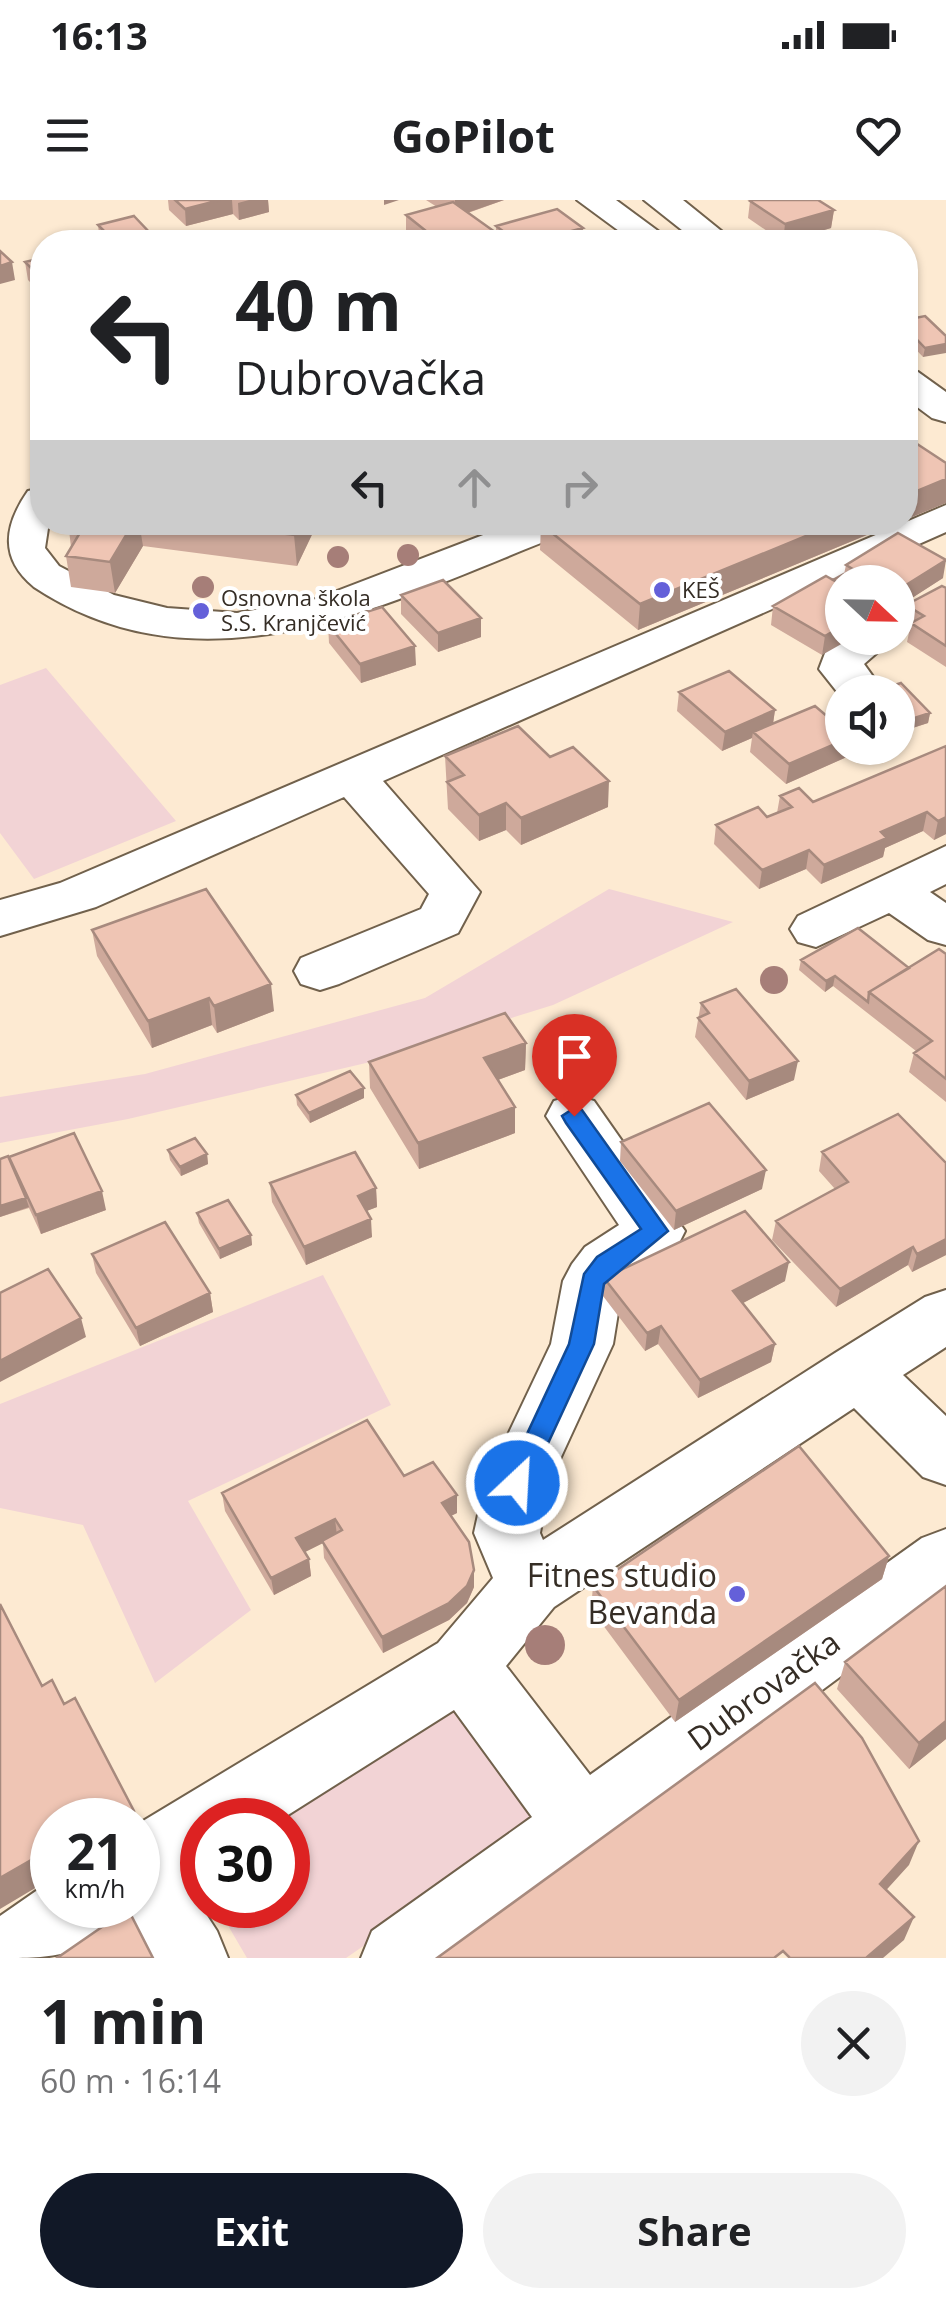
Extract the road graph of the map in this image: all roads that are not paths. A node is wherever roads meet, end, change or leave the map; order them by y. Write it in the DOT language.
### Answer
graph roads {
  1 [pos="594,200"];
  2 [pos="662,200"];
  3 [pos="630,230"];
  4 [pos="702,230"];
  5 [pos="918,389"];
  6 [pos="943,405"];
  7 [pos="946,516"];
  8 [pos="30,517"];
  9 [pos="918,528"];
  10 [pos="521,535"];
  11 [pos="903,535"];
  12 [pos="352,776"];
  13 [pos="946,864"];
  14 [pos="892,890"];
  15 [pos="0,918"];
  16 [pos="946,927"];
  17 [pos="816,929"];
  18 [pos="320,972"];
  19 [pos="574,1116"];
  20 [pos="946,1315"];
  21 [pos="857,1371"];
  22 [pos="946,1457"];
  23 [pos="946,1559"];
  24 [pos="530,1585"];
  25 [pos="463,1666"];
  26 [pos="249,1798"];
  27 [pos="583,1825"];
  28 [pos="160,1911"];
  29 [pos="48,1928"];
  30 [pos="4,1958"];
  31 [pos="190,1958"];
  32 [pos="400,1958"];
  1 -- 3 [label="street"];
  2 -- 4 [label="street"];
  5 -- 6 [label="street"];
  7 -- 9 [label="street"];
  8 -- 10 [label="street"];
  11 -- 12 [label="street"];
  12 -- 15 [label="street"];
  12 -- 18 [label="street"];
  13 -- 14 [label="street"];
  14 -- 16 [label="street"];
  14 -- 17 [label="street"];
  19 -- 24 [label="street"];
  20 -- 21 [label="street"];
  21 -- 22 [label="street"];
  21 -- 24 [label="street"];
  23 -- 27 [label="street, Dubrovačka"];
  24 -- 25 [label="street"];
  25 -- 26 [label="street"];
  25 -- 27 [label="street"];
  27 -- 32 [label="street, Dubrovačka"];
  28 -- 31 [label="street"];
  29 -- 30 [label="street"];
}
